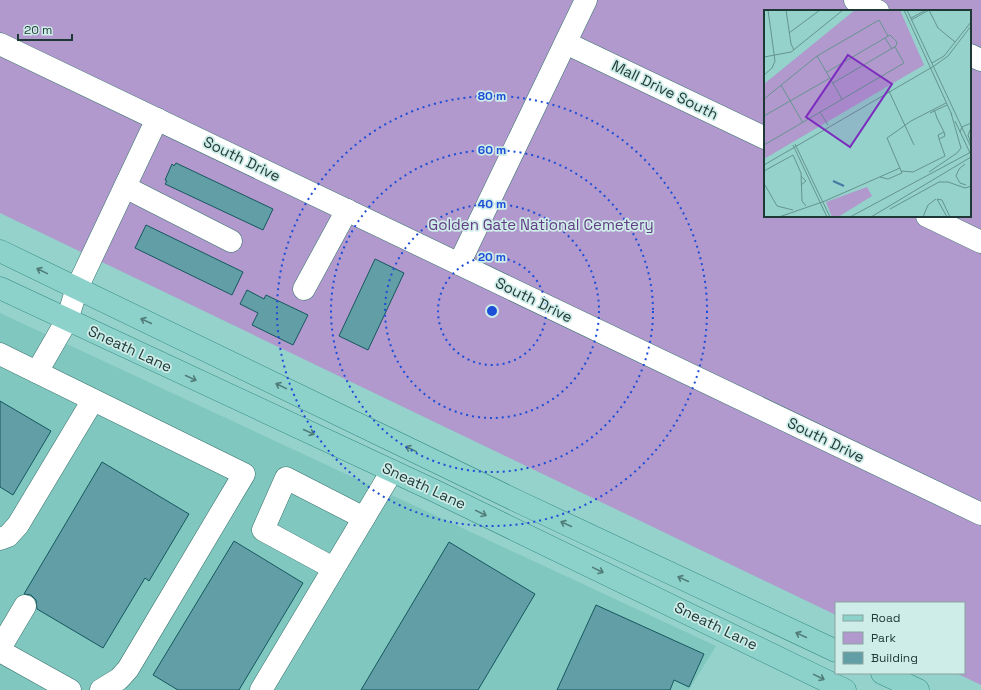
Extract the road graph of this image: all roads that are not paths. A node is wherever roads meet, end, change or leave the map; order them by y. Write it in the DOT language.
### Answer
graph roads {
  1 [pos="586,0"];
  2 [pos="855,0"];
  3 [pos="876,10"];
  4 [pos="566,43"];
  5 [pos="0,44"];
  6 [pos="971,55"];
  7 [pos="981,60"];
  8 [pos="157,119"];
  9 [pos="764,138"];
  10 [pos="125,187"];
  11 [pos="347,210"];
  12 [pos="929,217"];
  13 [pos="231,241"];
  14 [pos="981,242"];
  15 [pos="0,251"];
  16 [pos="459,264"];
  17 [pos="0,288"];
  18 [pos="77,288"];
  19 [pos="304,289"];
  20 [pos="67,320"];
  21 [pos="0,354"];
  22 [pos="37,372"];
  23 [pos="93,400"];
  24 [pos="392,471"];
  25 [pos="981,514"];
  26 [pos="364,518"];
  27 [pos="0,539"];
  28 [pos="334,568"];
  29 [pos="25,606"];
  30 [pos="0,650"];
  31 [pos="835,651"];
  32 [pos="884,674"];
  33 [pos="907,688"];
  34 [pos="70,690"];
  35 [pos="101,690"];
  36 [pos="261,690"];
  37 [pos="845,690"];
  1 -- 4 [label="street"];
  2 -- 3 [label="street"];
  4 -- 9 [label="street, Mall Drive South"];
  4 -- 16 [label="street"];
  5 -- 8 [label="street, South Drive"];
  6 -- 7 [label="street"];
  8 -- 10 [label="street"];
  8 -- 11 [label="street, South Drive"];
  10 -- 13 [label="street"];
  10 -- 18 [label="street"];
  11 -- 16 [label="street, South Drive"];
  11 -- 19 [label="street"];
  12 -- 14 [label="street"];
  18 -- 15 [label="main road, Sneath Lane, one-way"];
  16 -- 25 [label="street, South Drive"];
  17 -- 20 [label="main road, Sneath Lane"];
  18 -- 20 [label="street"];
  31 -- 18 [label="main road, Sneath Lane, one-way"];
  20 -- 22 [label="street"];
  20 -- 24 [label="main road, Sneath Lane, one-way"];
  21 -- 22 [label="street"];
  22 -- 23 [label="street"];
  23 -- 27 [label="street"];
  23 -- 35 [label="street"];
  24 -- 26 [label="street"];
  24 -- 37 [label="main road, Sneath Lane, one-way"];
  26 -- 28 [label="street"];
  26 -- 28 [label="street"];
  28 -- 36 [label="street"];
  29 -- 30 [label="street"];
  30 -- 34 [label="street"];
  32 -- 33 [label="main road"];
}
